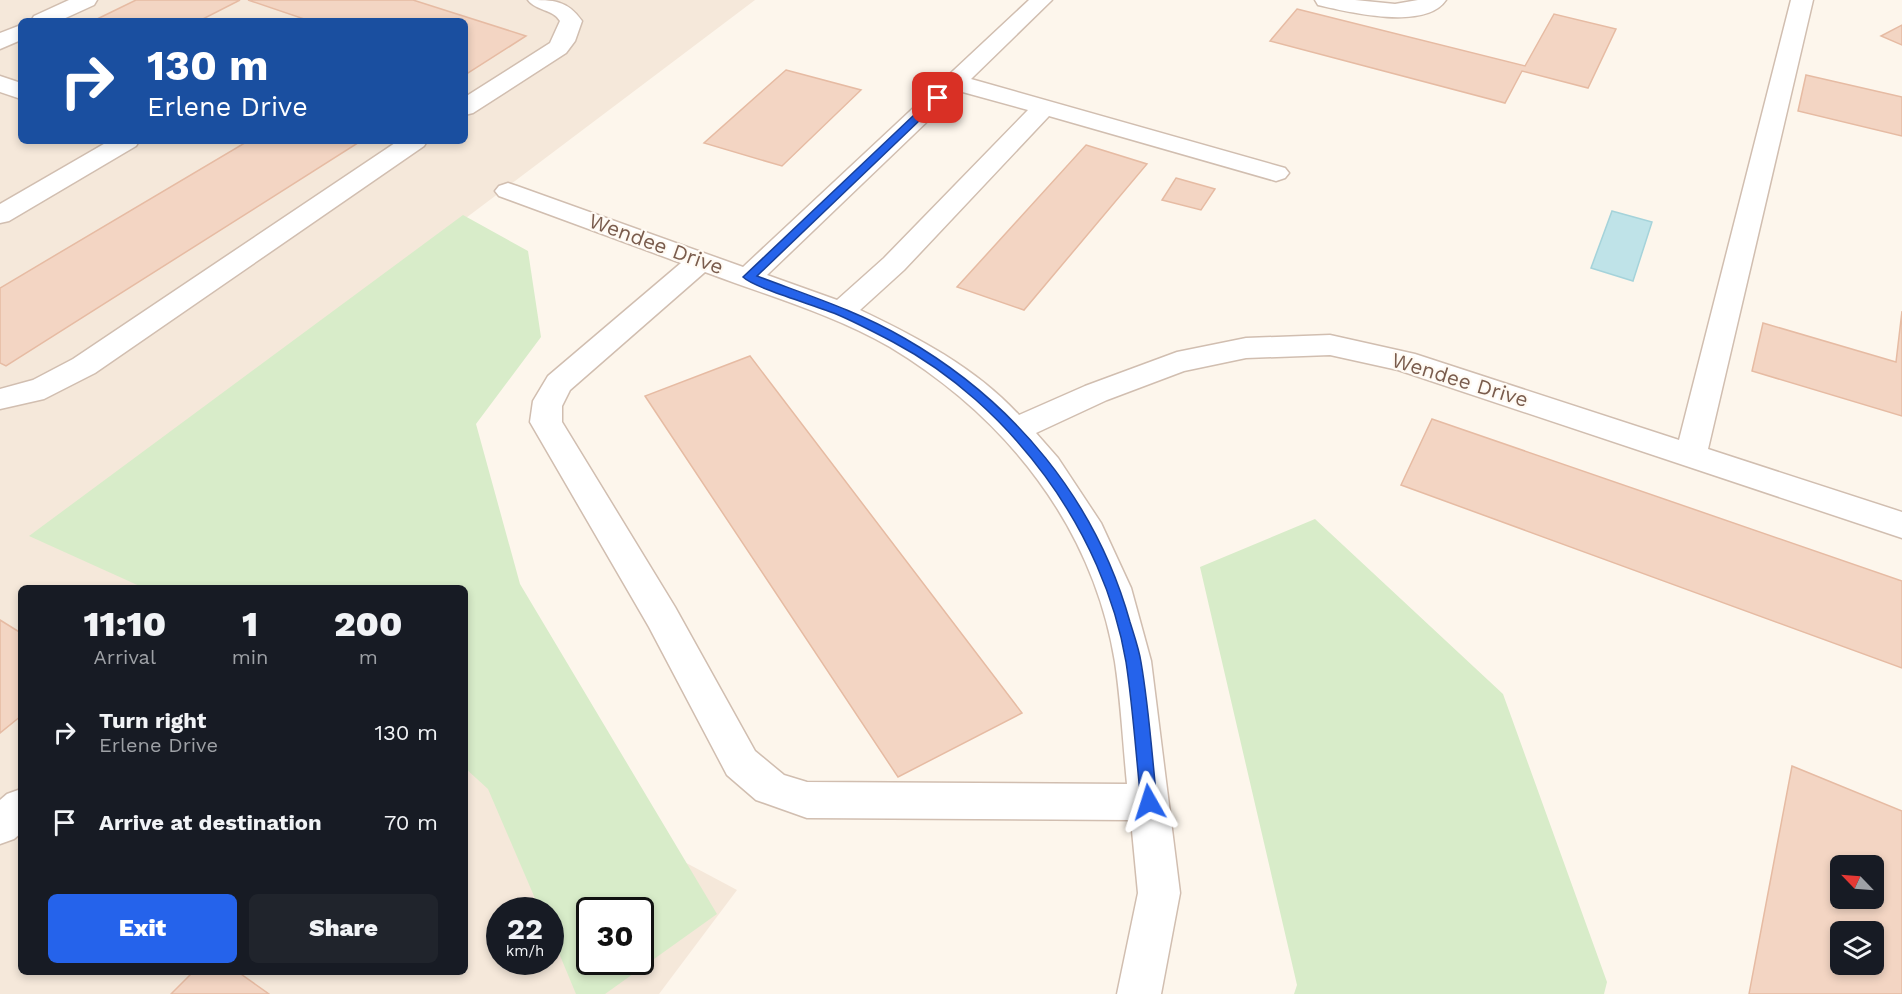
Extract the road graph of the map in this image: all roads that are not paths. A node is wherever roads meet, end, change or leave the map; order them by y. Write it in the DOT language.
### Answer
graph roads {
  1 [pos="86,0"];
  2 [pos="539,0"];
  3 [pos="1041,0"];
  4 [pos="1326,0"];
  5 [pos="1435,0"];
  6 [pos="1802,0"];
  7 [pos="48,18"];
  8 [pos="18,33"];
  9 [pos="0,42"];
  10 [pos="955,82"];
  11 [pos="0,83"];
  12 [pos="18,91"];
  13 [pos="468,106"];
  14 [pos="1045,107"];
  15 [pos="122,144"];
  16 [pos="411,144"];
  17 [pos="1276,173"];
  18 [pos="508,191"];
  19 [pos="0,215"];
  20 [pos="702,260"];
  21 [pos="749,277"];
  22 [pos="841,312"];
  23 [pos="0,399"];
  24 [pos="1014,430"];
  25 [pos="1691,455"];
  26 [pos="1902,525"];
  27 [pos="1149,802"];
  28 [pos="18,810"];
  29 [pos="0,826"];
  30 [pos="1139,994"];
  1 -- 7 [label="street"];
  2 -- 13 [label="street"];
  3 -- 10 [label="street"];
  4 -- 5 [label="street"];
  6 -- 25 [label="street"];
  8 -- 9 [label="street"];
  10 -- 14 [label="street"];
  10 -- 21 [label="street"];
  11 -- 12 [label="street"];
  14 -- 17 [label="street"];
  14 -- 22 [label="street"];
  15 -- 19 [label="street"];
  16 -- 23 [label="street"];
  18 -- 20 [label="street, Wendee Drive"];
  20 -- 21 [label="street, Wendee Drive"];
  20 -- 27 [label="street"];
  21 -- 22 [label="street, Wendee Drive"];
  22 -- 24 [label="street, Wendee Drive"];
  24 -- 25 [label="street, Wendee Drive"];
  24 -- 27 [label="street, Wendee Drive"];
  25 -- 26 [label="street, Wendee Drive"];
  27 -- 30 [label="street, Wendee Drive"];
  28 -- 29 [label="street"];
}
